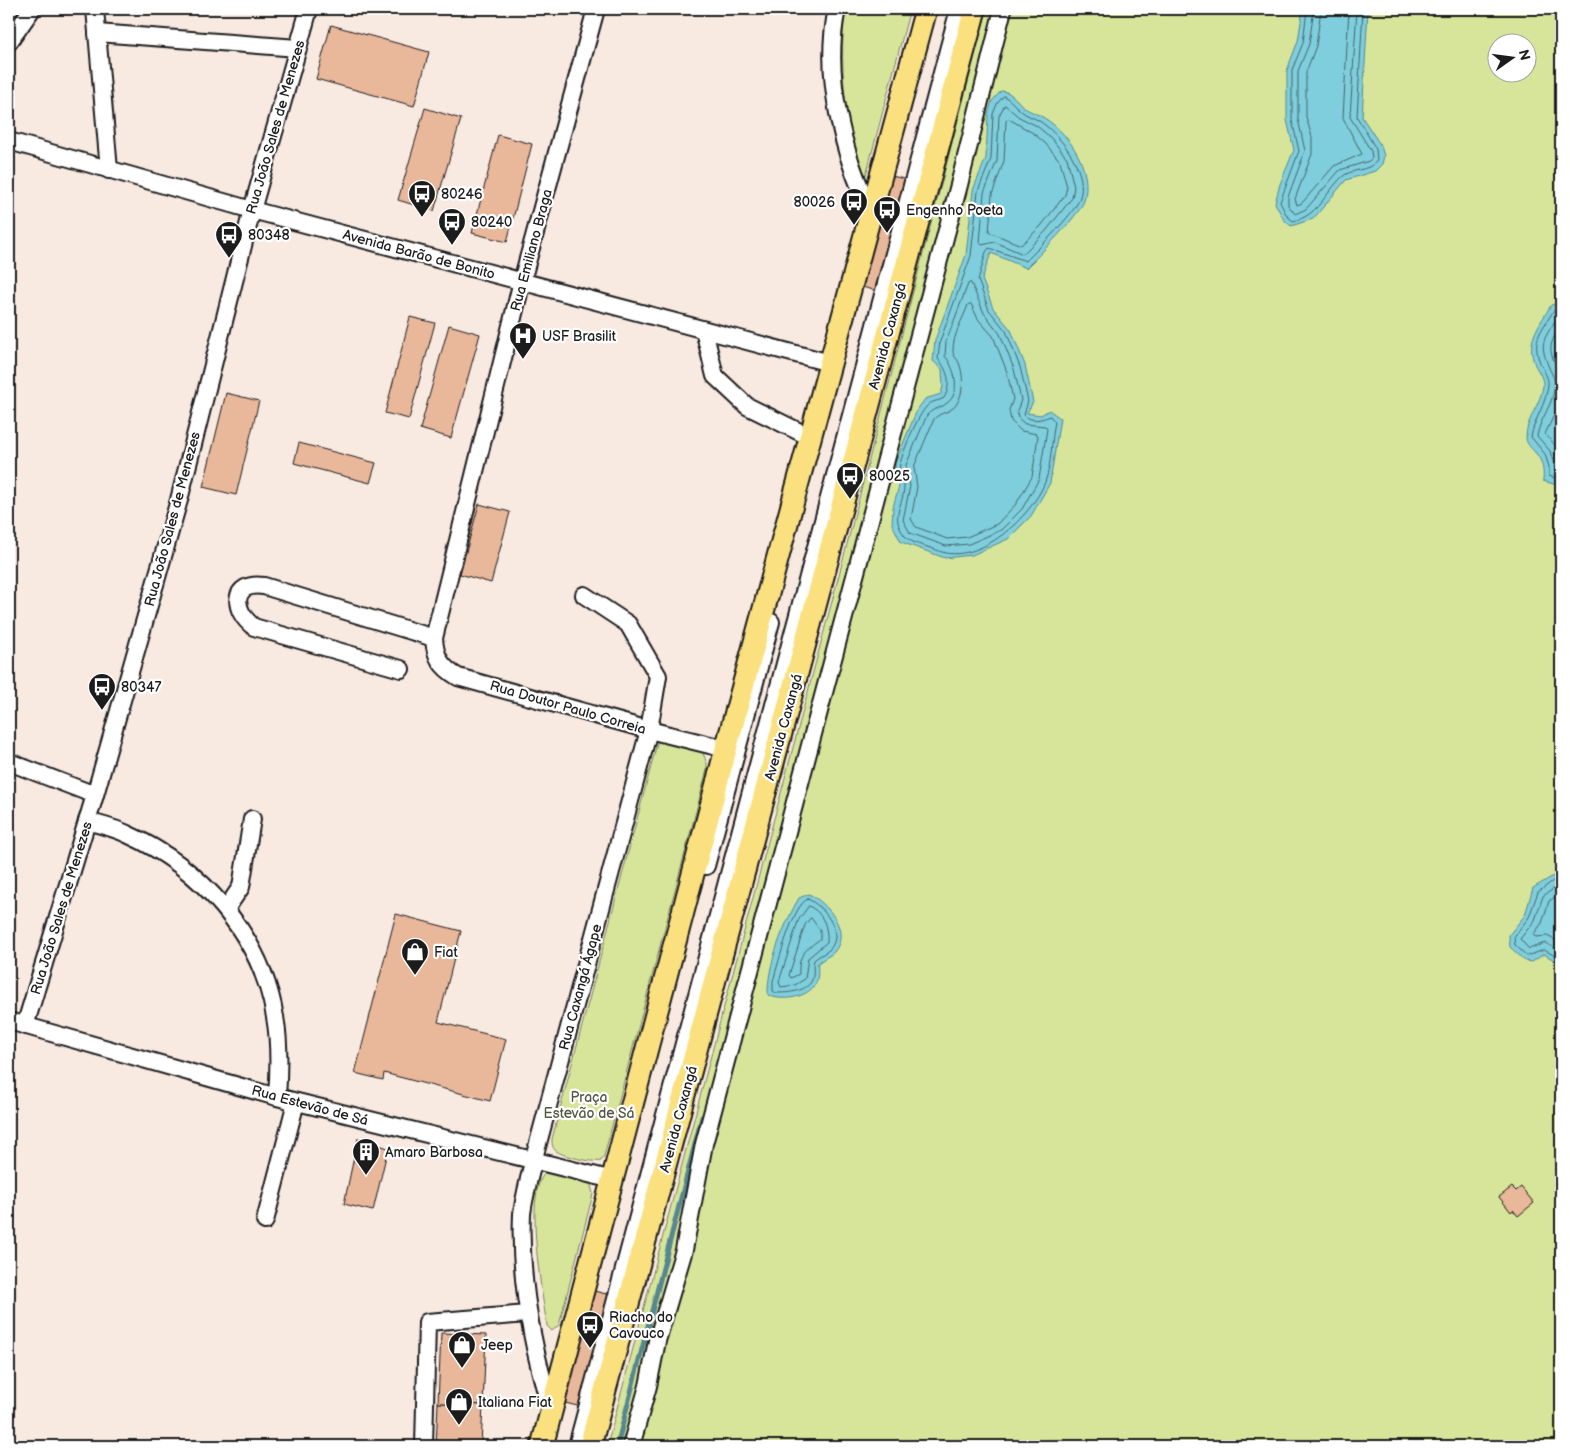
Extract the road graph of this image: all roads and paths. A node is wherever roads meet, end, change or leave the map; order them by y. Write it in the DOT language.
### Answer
graph roads {
  1 [pos="32,9"];
  2 [pos="95,9"];
  3 [pos="308,9"];
  4 [pos="596,9"];
  5 [pos="837,9"];
  6 [pos="926,9"];
  7 [pos="936,9"];
  8 [pos="960,9"];
  9 [pos="975,9"];
  10 [pos="1003,9"];
  11 [pos="97,34"];
  12 [pos="9,42"];
  13 [pos="298,48"];
  14 [pos="9,141"];
  15 [pos="109,170"];
  16 [pos="252,210"];
  17 [pos="871,212"];
  18 [pos="522,281"];
  19 [pos="704,330"];
  20 [pos="830,363"];
  21 [pos="810,437"];
  22 [pos="584,595"];
  23 [pos="434,638"];
  24 [pos="401,670"];
  25 [pos="649,730"];
  26 [pos="726,749"];
  27 [pos="9,762"];
  28 [pos="95,795"];
  29 [pos="252,819"];
  30 [pos="87,821"];
  31 [pos="226,909"];
  32 [pos="9,1021"];
  33 [pos="25,1026"];
  34 [pos="277,1097"];
  35 [pos="296,1102"];
  36 [pos="533,1162"];
  37 [pos="613,1180"];
  38 [pos="265,1221"];
  39 [pos="528,1314"];
  40 [pos="552,1410"];
  41 [pos="424,1446"];
  42 [pos="542,1446"];
  43 [pos="551,1446"];
  44 [pos="577,1446"];
  45 [pos="590,1446"];
  46 [pos="631,1446"];
  1 -- 12 [label="street"];
  2 -- 11 [label="street"];
  3 -- 13 [label="street, Rua João Sales de Menezes"];
  4 -- 18 [label="street, Rua Emiliano Braga"];
  5 -- 17 [label="street"];
  6 -- 17 [label="main road"];
  7 -- 43 [label="street"];
  8 -- 44 [label="street"];
  9 -- 45 [label="main road, Avenida Caxangá"];
  10 -- 46 [label="street"];
  11 -- 13 [label="street"];
  11 -- 15 [label="street"];
  13 -- 16 [label="street, Rua João Sales de Menezes"];
  14 -- 15 [label="street, Avenida Barão de Bonito"];
  15 -- 16 [label="street, Avenida Barão de Bonito"];
  16 -- 18 [label="street, Avenida Barão de Bonito"];
  16 -- 28 [label="street, Rua João Sales de Menezes"];
  17 -- 20 [label="main road"];
  18 -- 19 [label="street, Avenida Barão de Bonito"];
  18 -- 23 [label="street, Rua Emiliano Braga"];
  19 -- 20 [label="street, Avenida Barão de Bonito"];
  19 -- 21 [label="street"];
  20 -- 21 [label="main road"];
  21 -- 26 [label="main road"];
  22 -- 25 [label="street, Rua Caxangá Ágape"];
  23 -- 24 [label="street"];
  23 -- 25 [label="street, Rua Doutor Paulo Correia"];
  25 -- 26 [label="street, Rua Doutor Paulo Correia"];
  25 -- 36 [label="street, Rua Caxangá Ágape"];
  26 -- 37 [label="main road"];
  27 -- 28 [label="street"];
  28 -- 30 [label="street, Rua João Sales de Menezes"];
  29 -- 31 [label="street"];
  30 -- 31 [label="street"];
  30 -- 33 [label="street, Rua João Sales de Menezes"];
  31 -- 34 [label="street"];
  32 -- 33 [label="street, Rua Estevão de Sá"];
  33 -- 34 [label="street, Rua Estevão de Sá"];
  34 -- 35 [label="street, Rua Estevão de Sá"];
  35 -- 36 [label="street, Rua Estevão de Sá"];
  35 -- 38 [label="street"];
  36 -- 37 [label="street, Rua Estevão de Sá"];
  36 -- 39 [label="street, Rua Caxangá Ágape"];
  37 -- 40 [label="main road"];
  39 -- 40 [label="street, Rua Caxangá Ágape"];
  39 -- 41 [label="street"];
  40 -- 42 [label="main road"];
}
